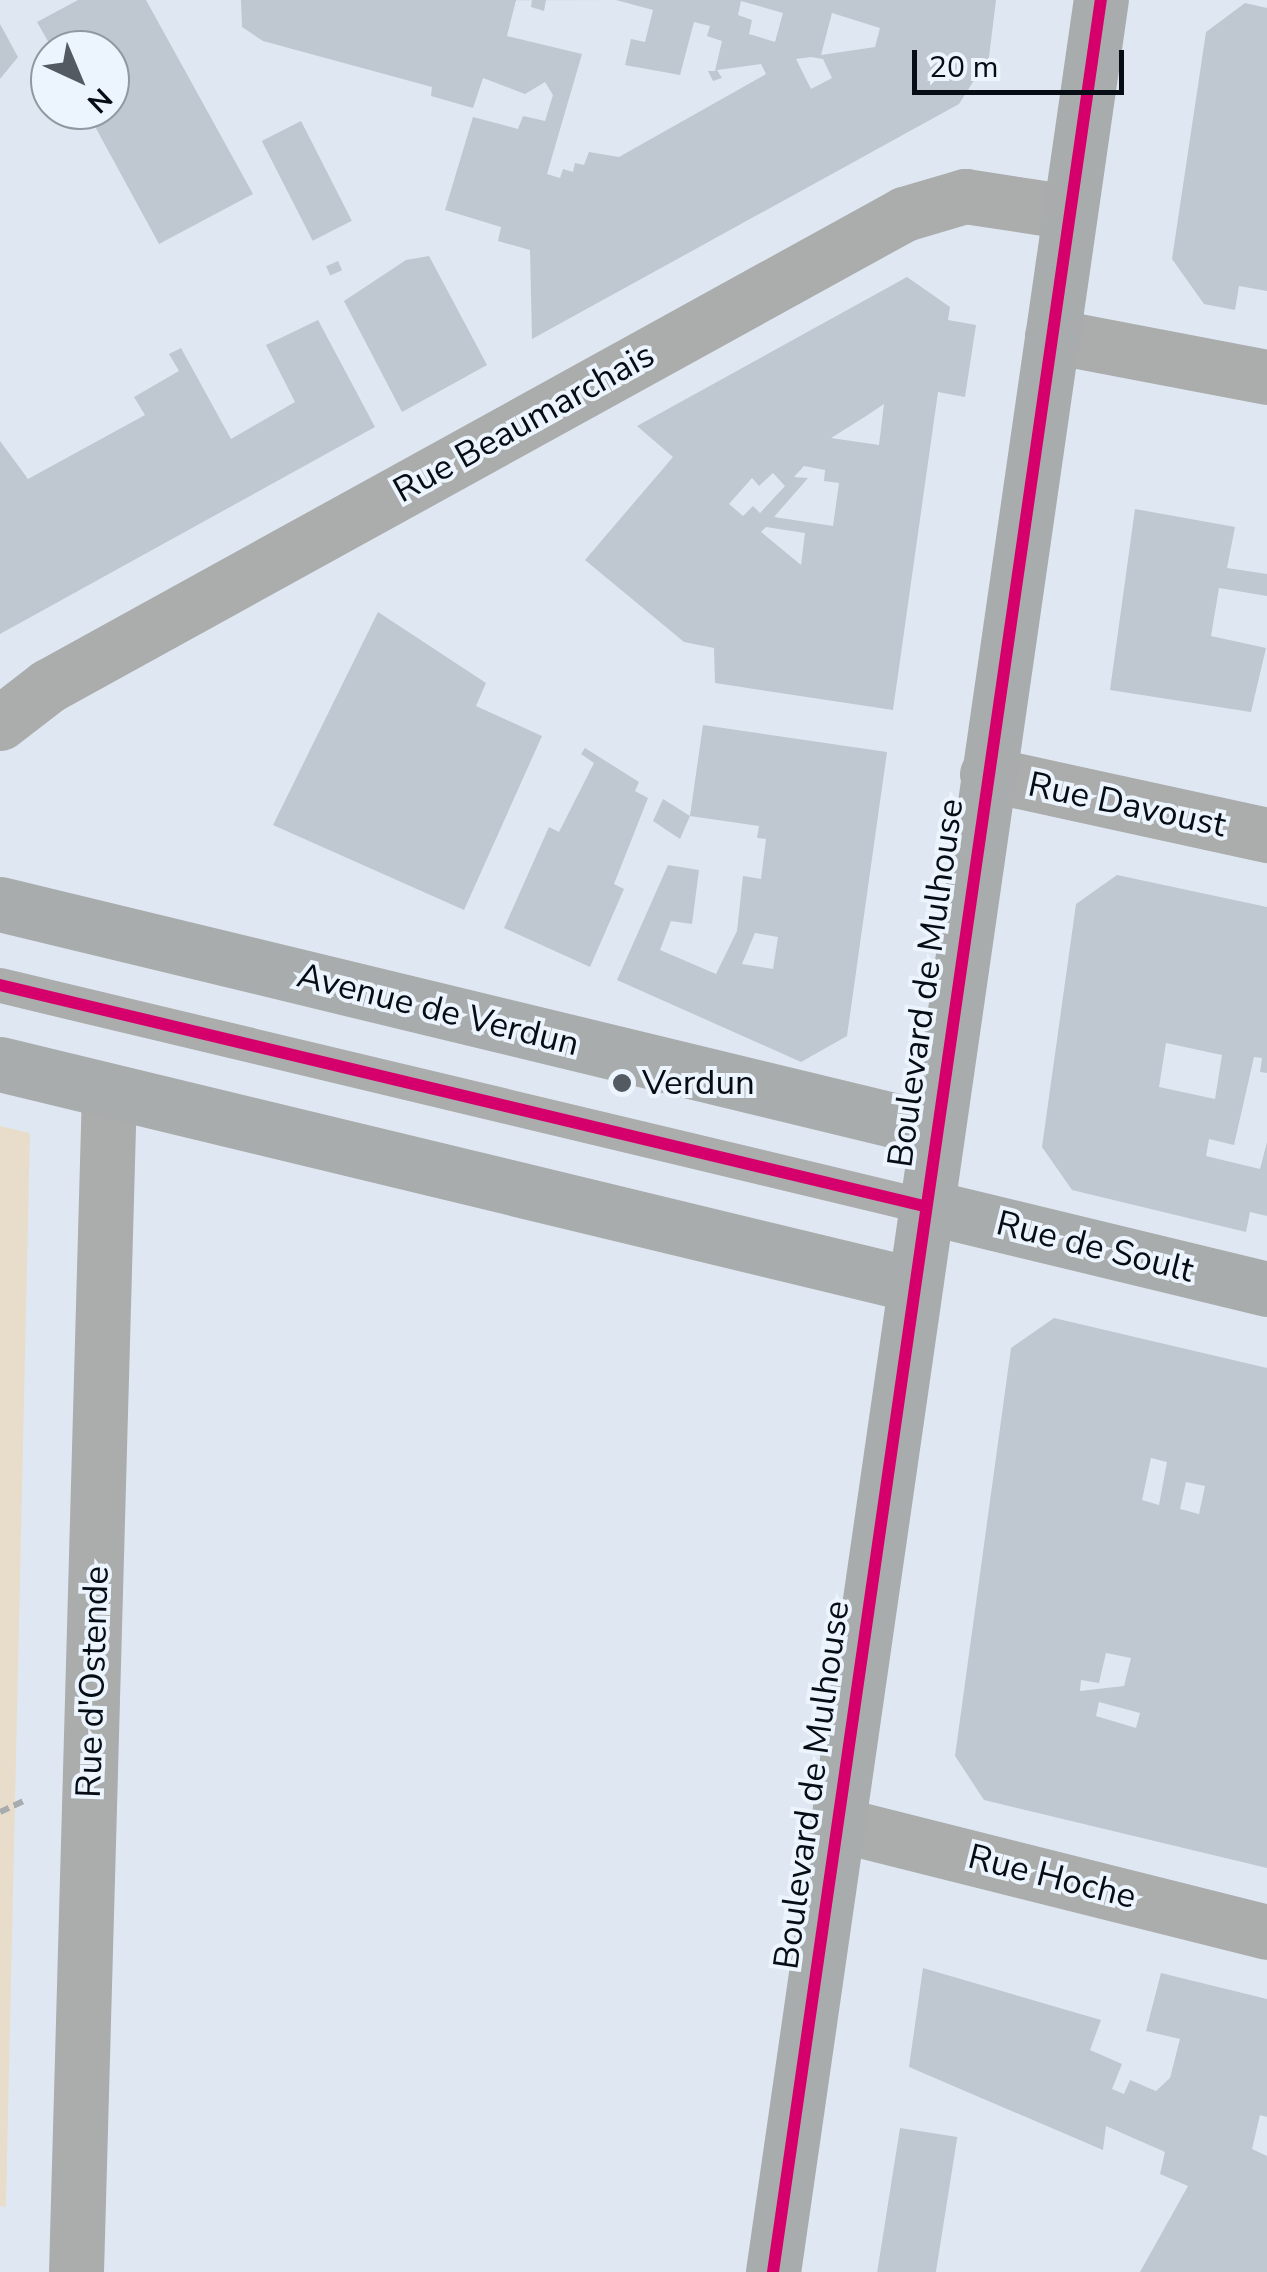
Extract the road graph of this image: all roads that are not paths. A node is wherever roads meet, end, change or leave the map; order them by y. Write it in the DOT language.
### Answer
graph roads {
  1 [pos="1101,0"];
  2 [pos="1070,212"];
  3 [pos="1052,336"];
  4 [pos="1267,377"];
  5 [pos="0,724"];
  6 [pos="987,774"];
  7 [pos="1267,836"];
  8 [pos="0,904"];
  9 [pos="0,985"];
  10 [pos="0,1064"];
  11 [pos="109,1091"];
  12 [pos="934,1130"];
  13 [pos="924,1206"];
  14 [pos="912,1284"];
  15 [pos="1267,1289"];
  16 [pos="837,1824"];
  17 [pos="1267,1932"];
  18 [pos="76,2272"];
  19 [pos="772,2272"];
  1 -- 2 [label="street, Boulevard de Mulhouse"];
  2 -- 3 [label="street, Boulevard de Mulhouse"];
  2 -- 5 [label="street, Rue Beaumarchais"];
  3 -- 4 [label="street"];
  3 -- 6 [label="street, Boulevard de Mulhouse"];
  6 -- 7 [label="street, Rue Davoust"];
  6 -- 12 [label="street, Boulevard de Mulhouse"];
  8 -- 12 [label="street, Avenue de Verdun"];
  9 -- 13 [label="lane"];
  10 -- 11 [label="street"];
  11 -- 14 [label="street"];
  11 -- 18 [label="street, Rue d'Ostende"];
  12 -- 13 [label="street, Boulevard de Mulhouse"];
  13 -- 14 [label="street, Boulevard de Mulhouse"];
  13 -- 15 [label="street, Rue de Soult"];
  14 -- 16 [label="street, Boulevard de Mulhouse"];
  16 -- 17 [label="street, Rue Hoche"];
  16 -- 19 [label="street, Boulevard de Mulhouse"];
}
